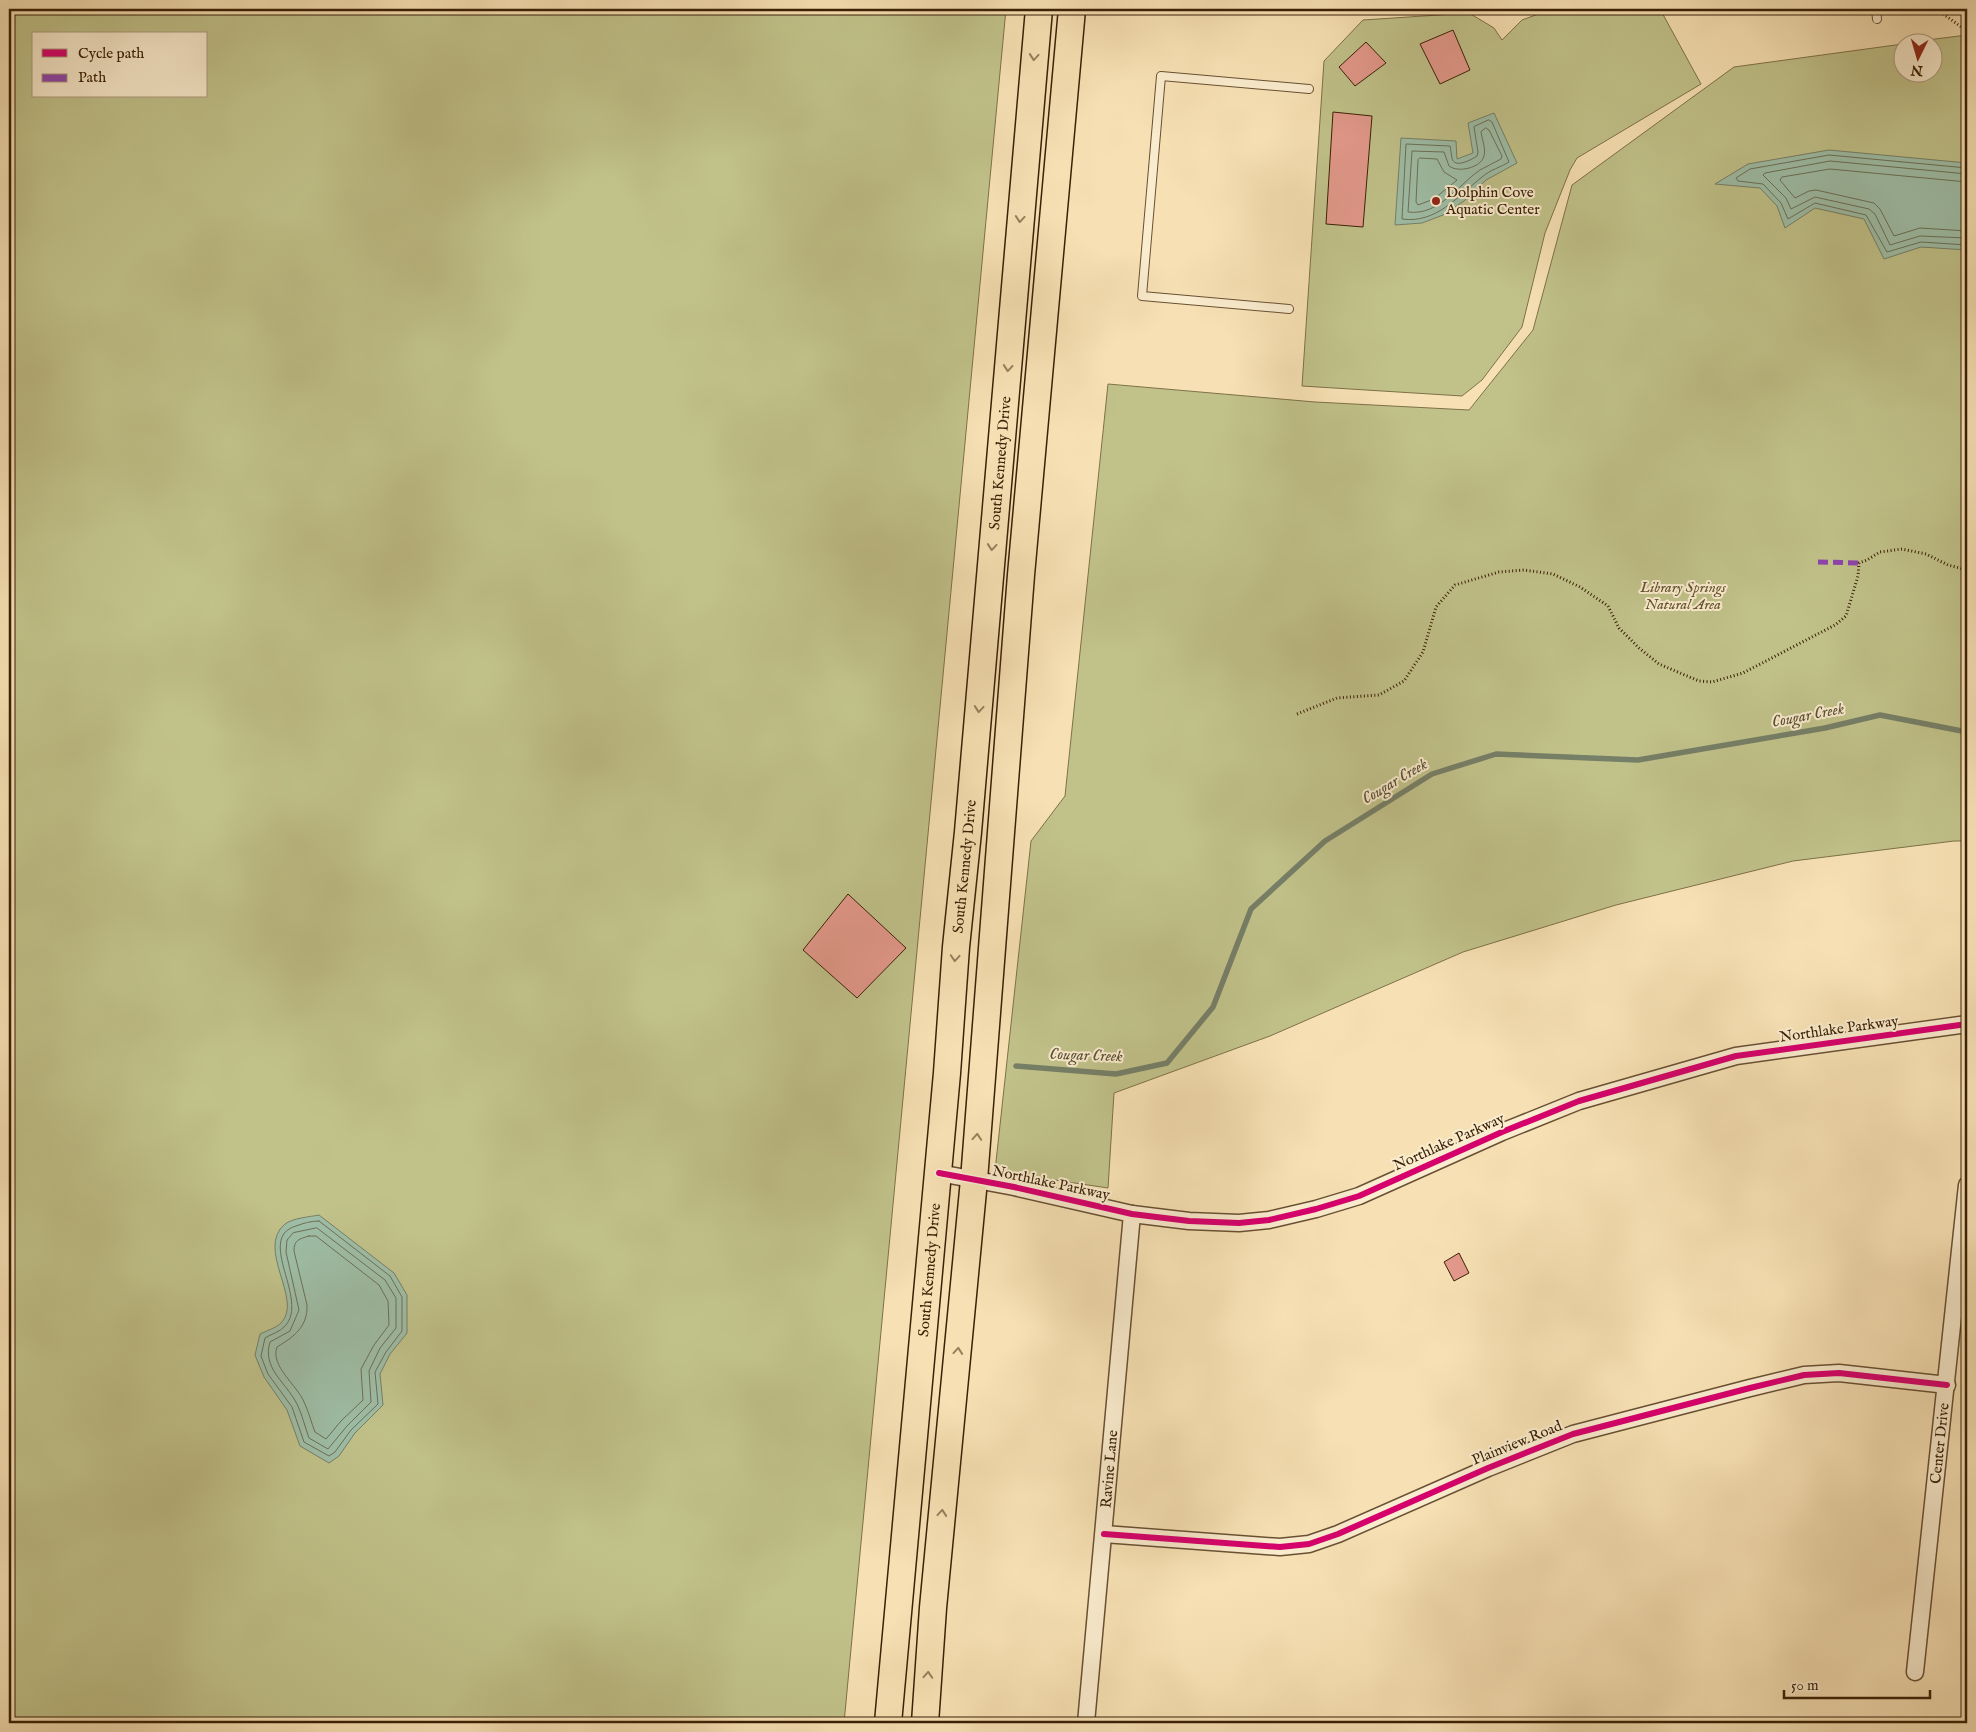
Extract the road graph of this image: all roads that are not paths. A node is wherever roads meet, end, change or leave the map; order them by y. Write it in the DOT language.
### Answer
graph roads {
  1 [pos="1038,9"];
  2 [pos="1072,9"];
  3 [pos="1876,9"];
  4 [pos="1877,20"];
  5 [pos="1309,89"];
  6 [pos="1289,309"];
  7 [pos="1967,1024"];
  8 [pos="938,1174"];
  9 [pos="974,1180"];
  10 [pos="1967,1185"];
  11 [pos="1132,1214"];
  12 [pos="1947,1385"];
  13 [pos="1104,1534"];
  14 [pos="1915,1672"];
  15 [pos="888,1723"];
  16 [pos="924,1723"];
  17 [pos="1086,1723"];
  1 -- 8 [label="main road, South Kennedy Drive, one-way"];
  9 -- 2 [label="main road, South Kennedy Drive, one-way"];
  3 -- 4 [label="lane"];
  5 -- 6 [label="lane"];
  7 -- 11 [label="street, Northlake Parkway"];
  8 -- 9 [label="street, Northlake Parkway"];
  8 -- 15 [label="main road, South Kennedy Drive"];
  9 -- 11 [label="street, Northlake Parkway"];
  16 -- 9 [label="main road, South Kennedy Drive, one-way"];
  10 -- 12 [label="street, Center Drive"];
  11 -- 13 [label="street, Ravine Lane"];
  12 -- 13 [label="street, Plainview Road"];
  12 -- 14 [label="street, Center Drive"];
  13 -- 17 [label="street, Ravine Lane"];
}
